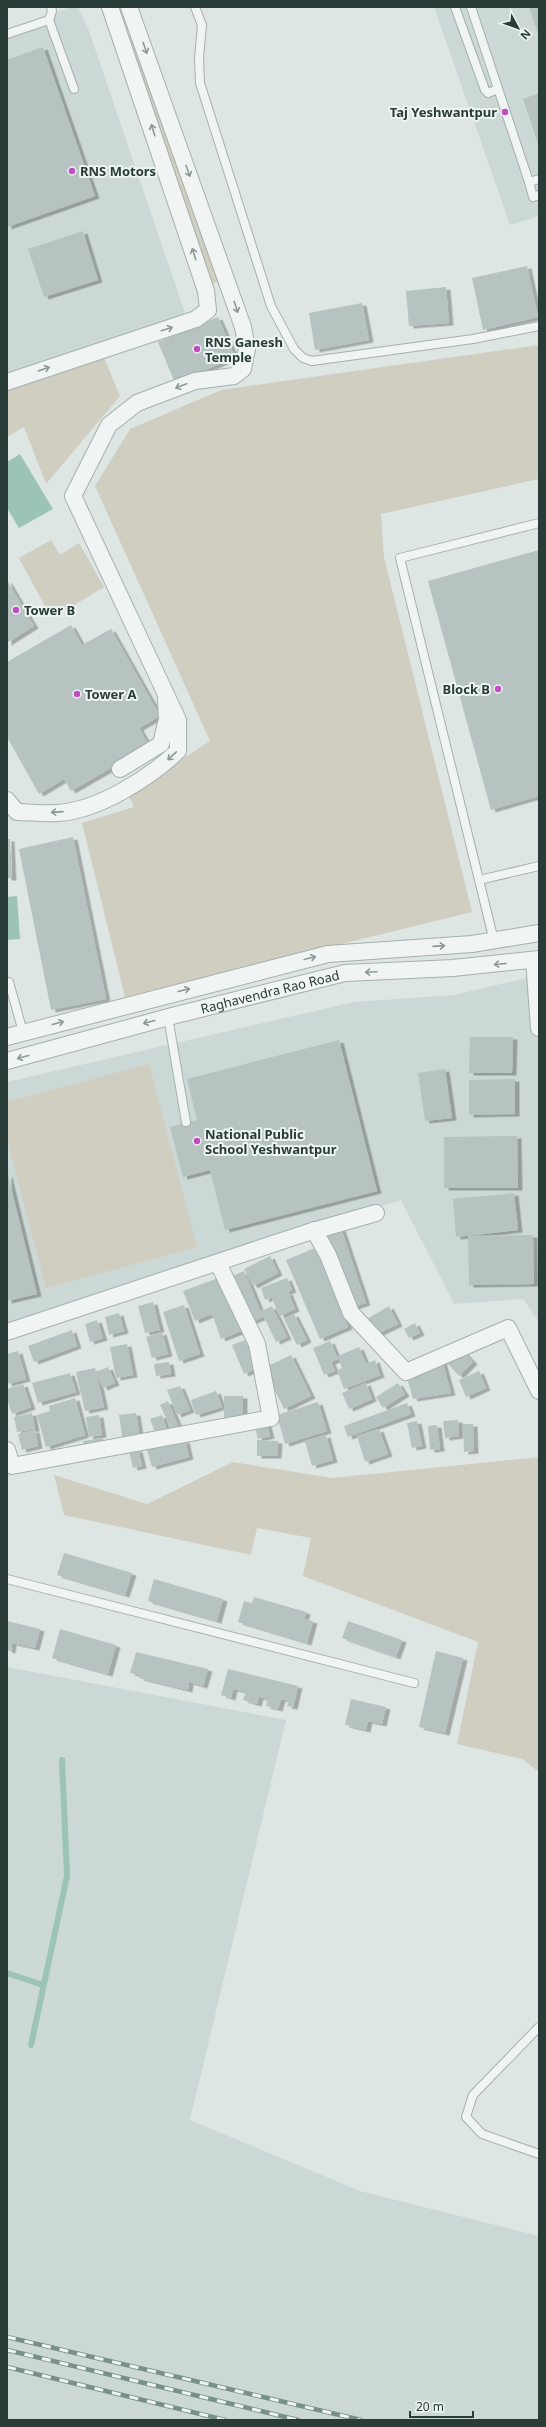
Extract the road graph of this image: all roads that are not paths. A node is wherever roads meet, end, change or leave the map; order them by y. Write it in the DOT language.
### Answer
graph roads {
  1 [pos="51,7"];
  2 [pos="110,7"];
  3 [pos="129,7"];
  4 [pos="195,7"];
  5 [pos="455,7"];
  6 [pos="471,7"];
  7 [pos="50,20"];
  8 [pos="7,34"];
  9 [pos="74,89"];
  10 [pos="498,89"];
  11 [pos="539,179"];
  12 [pos="528,182"];
  13 [pos="539,195"];
  14 [pos="229,285"];
  15 [pos="206,291"];
  16 [pos="539,326"];
  17 [pos="7,382"];
  18 [pos="539,523"];
  19 [pos="166,694"];
  20 [pos="120,769"];
  21 [pos="7,800"];
  22 [pos="539,866"];
  23 [pos="479,880"];
  24 [pos="539,932"];
  25 [pos="494,941"];
  26 [pos="536,960"];
  27 [pos="9,982"];
  28 [pos="168,1017"];
  29 [pos="539,1028"];
  30 [pos="23,1032"];
  31 [pos="7,1037"];
  32 [pos="7,1061"];
  33 [pos="186,1122"];
  34 [pos="376,1213"];
  35 [pos="314,1230"];
  36 [pos="218,1263"];
  37 [pos="7,1332"];
  38 [pos="539,1391"];
  39 [pos="7,1450"];
  40 [pos="7,1579"];
  41 [pos="414,1683"];
  42 [pos="539,2027"];
  43 [pos="539,2154"];
  1 -- 7 [label="lane"];
  15 -- 2 [label="street, one-way"];
  3 -- 14 [label="street, one-way"];
  4 -- 16 [label="lane"];
  5 -- 10 [label="lane"];
  6 -- 10 [label="lane"];
  7 -- 8 [label="lane"];
  7 -- 9 [label="lane"];
  10 -- 12 [label="lane"];
  11 -- 12 [label="lane"];
  12 -- 13 [label="lane"];
  14 -- 15 [label="street"];
  14 -- 19 [label="street, one-way"];
  17 -- 15 [label="street, one-way"];
  18 -- 23 [label="lane"];
  19 -- 20 [label="street"];
  19 -- 21 [label="street, one-way"];
  22 -- 23 [label="lane"];
  23 -- 25 [label="lane"];
  24 -- 25 [label="street, Raghavendra Rao Road"];
  30 -- 25 [label="street, Raghavendra Rao Road, one-way"];
  26 -- 28 [label="street, Raghavendra Rao Road, one-way"];
  26 -- 29 [label="street"];
  27 -- 30 [label="lane"];
  28 -- 32 [label="street, Raghavendra Rao Road, one-way"];
  28 -- 33 [label="lane"];
  30 -- 31 [label="street, Raghavendra Rao Road"];
  34 -- 35 [label="street"];
  35 -- 36 [label="street"];
  35 -- 38 [label="street"];
  36 -- 37 [label="street"];
  36 -- 39 [label="street"];
  40 -- 41 [label="lane"];
  42 -- 43 [label="lane"];
}
